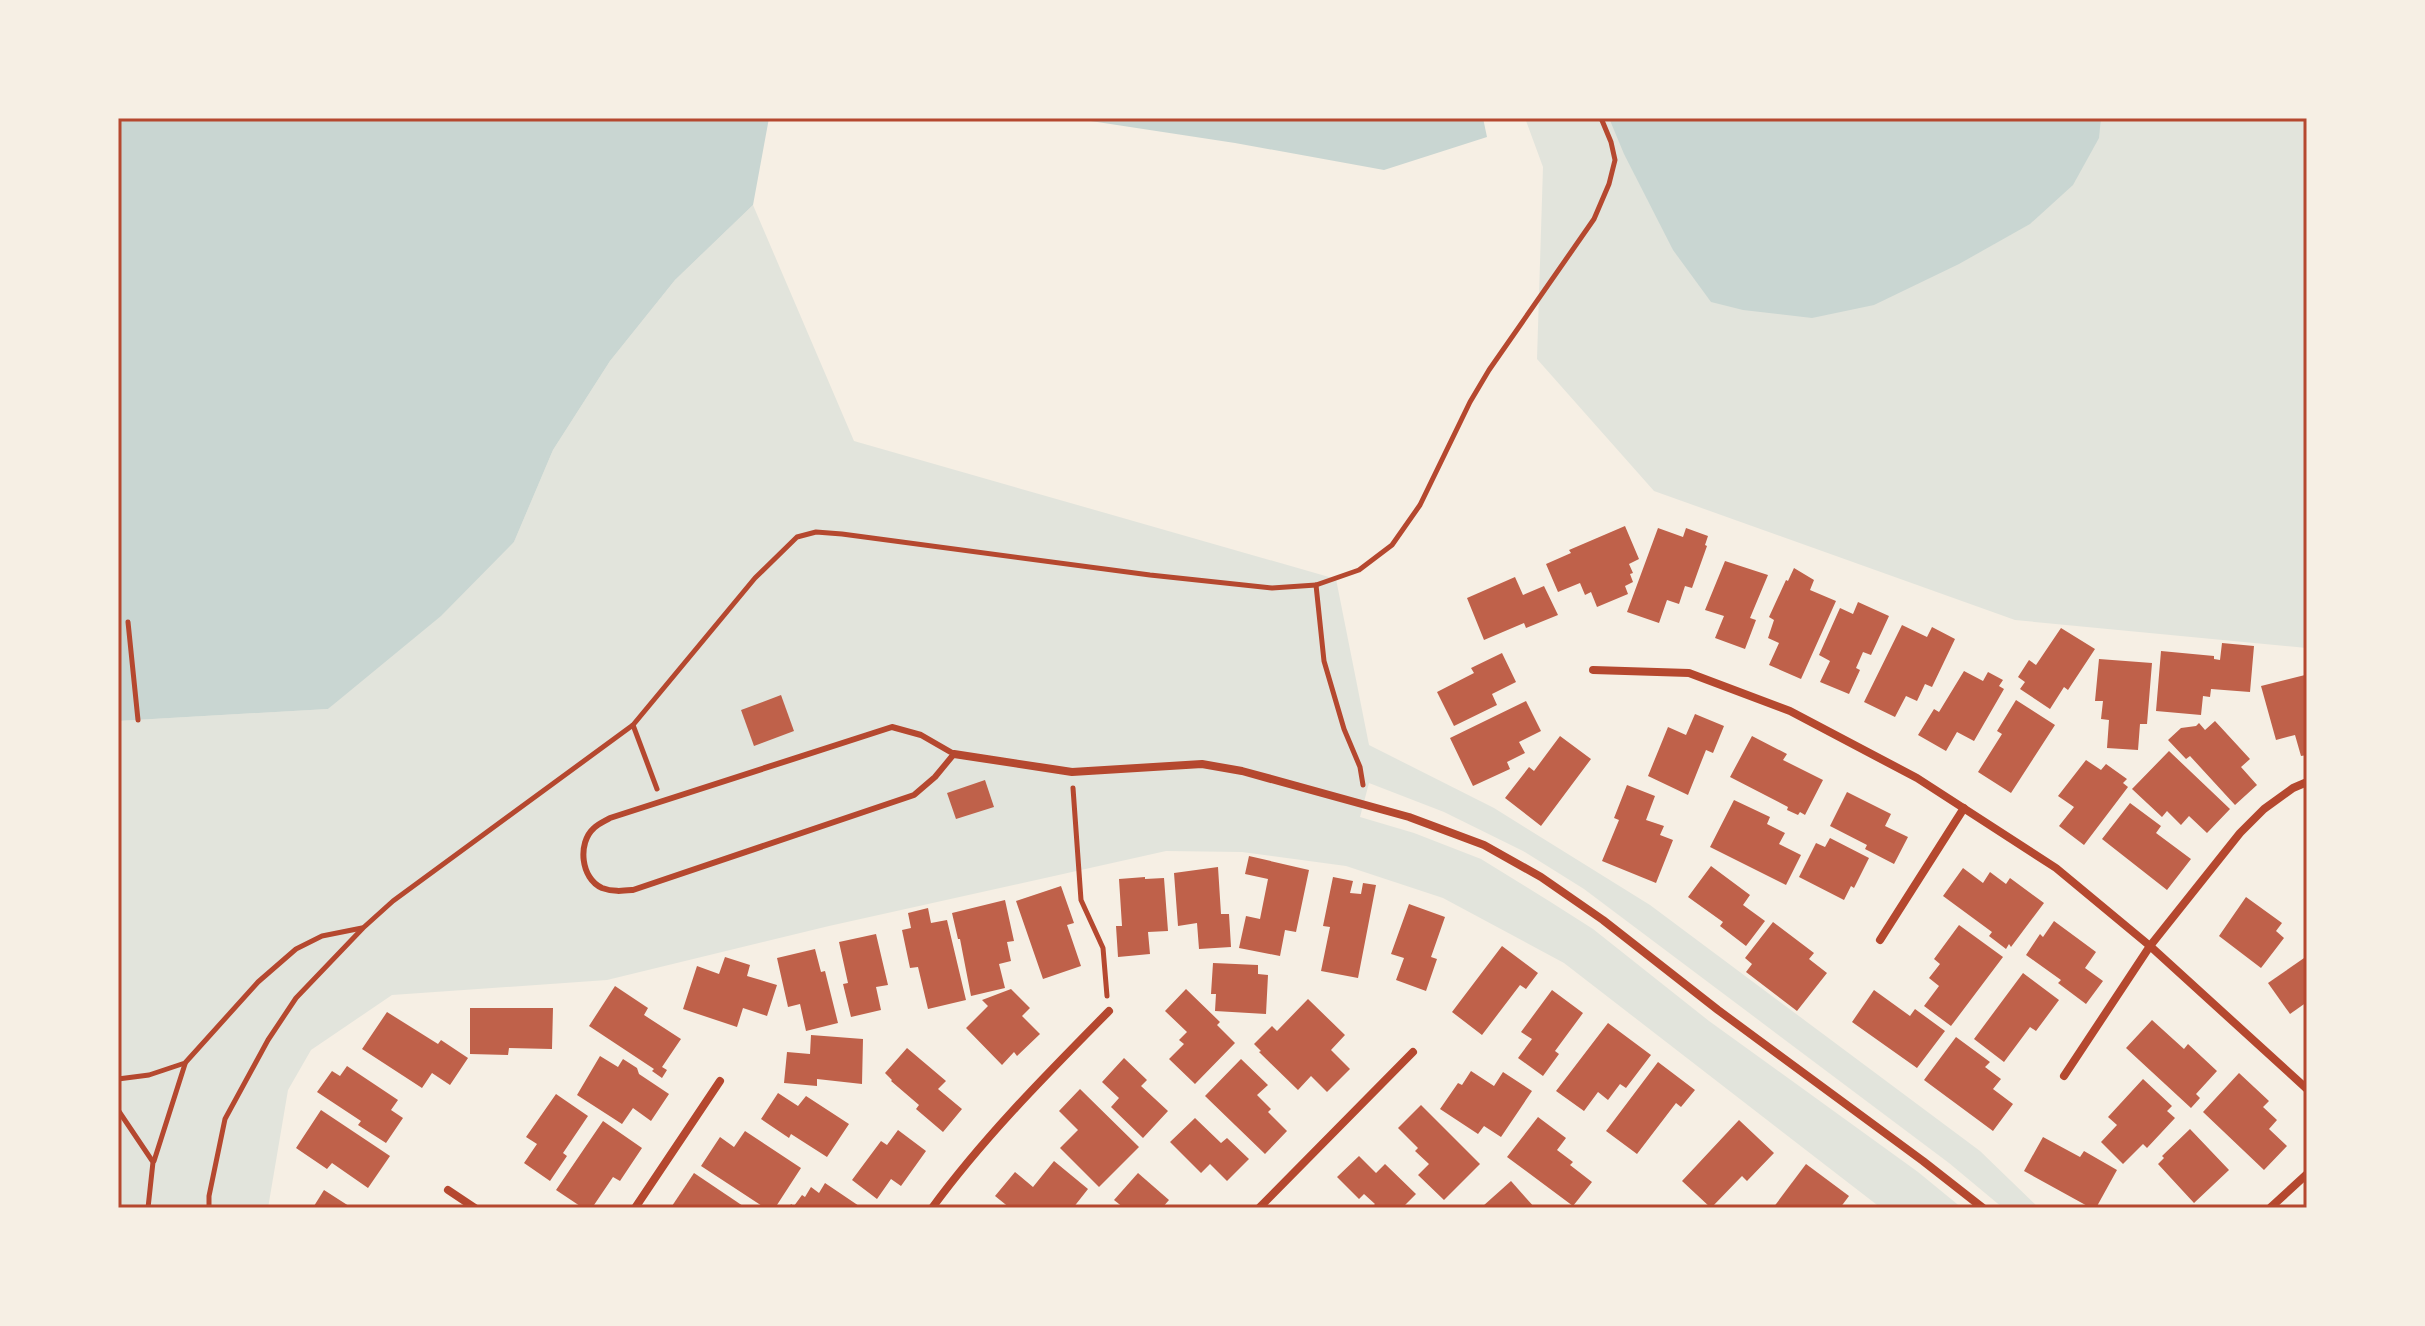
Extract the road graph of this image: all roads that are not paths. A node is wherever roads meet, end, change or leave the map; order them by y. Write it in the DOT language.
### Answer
graph roads {
  1 [pos="1593,670"];
  2 [pos="954,754"];
  3 [pos="2307,782"];
  4 [pos="1964,808"];
  5 [pos="1880,940"];
  6 [pos="2150,946"];
  7 [pos="1109,1011"];
  8 [pos="1413,1052"];
  9 [pos="2064,1076"];
  10 [pos="720,1081"];
  11 [pos="2307,1089"];
  12 [pos="2307,1174"];
  13 [pos="448,1190"];
  14 [pos="475,1208"];
  15 [pos="635,1208"];
  16 [pos="932,1208"];
  17 [pos="1259,1208"];
  18 [pos="1983,1208"];
  19 [pos="2270,1208"];
  1 -- 4 [label="street"];
  2 -- 2 [label="lane"];
  2 -- 18 [label="street"];
  3 -- 6 [label="street"];
  4 -- 5 [label="street"];
  4 -- 6 [label="street"];
  6 -- 9 [label="street"];
  6 -- 11 [label="street"];
  7 -- 16 [label="street"];
  8 -- 17 [label="street"];
  10 -- 15 [label="street"];
  12 -- 19 [label="street"];
  13 -- 14 [label="street"];
}
